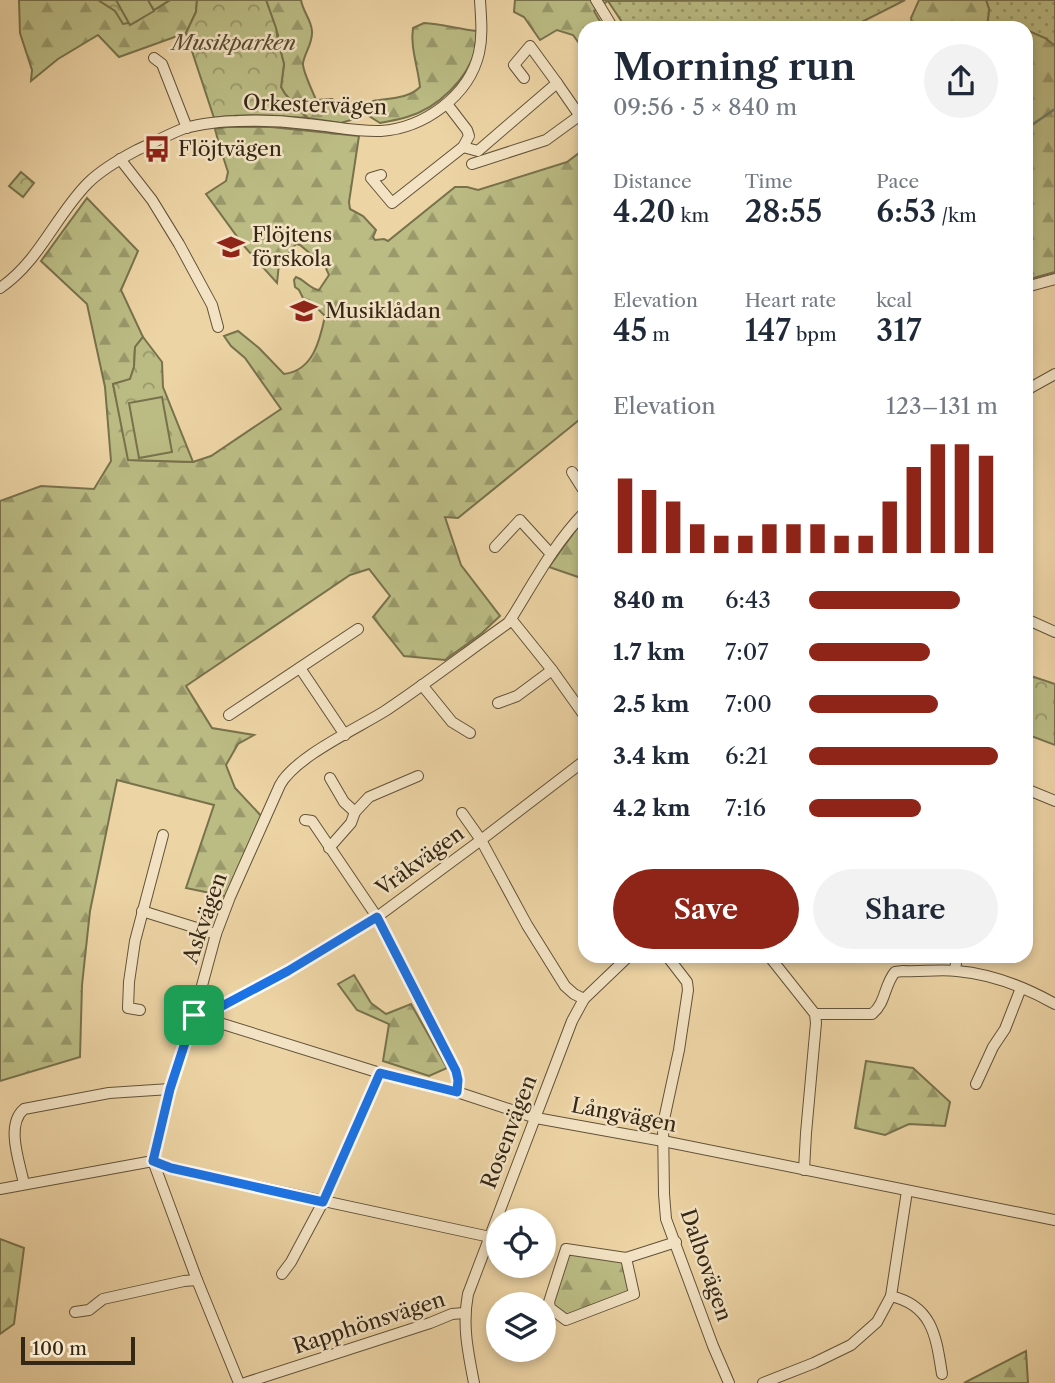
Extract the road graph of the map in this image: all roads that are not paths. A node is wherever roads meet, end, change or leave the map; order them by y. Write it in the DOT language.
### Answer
graph roads {
  1 [pos="480,0"];
  2 [pos="596,0"];
  3 [pos="609,21"];
  4 [pos="154,58"];
  5 [pos="524,78"];
  6 [pos="557,83"];
  7 [pos="447,104"];
  8 [pos="578,113"];
  9 [pos="578,121"];
  10 [pos="187,128"];
  11 [pos="463,147"];
  12 [pos="120,159"];
  13 [pos="472,164"];
  14 [pos="381,175"];
  15 [pos="1055,279"];
  16 [pos="1033,285"];
  17 [pos="0,288"];
  18 [pos="218,327"];
  19 [pos="1055,374"];
  20 [pos="1033,386"];
  21 [pos="572,472"];
  22 [pos="578,482"];
  23 [pos="578,520"];
  24 [pos="495,547"];
  25 [pos="551,554"];
  26 [pos="511,619"];
  27 [pos="1033,622"];
  28 [pos="358,629"];
  29 [pos="1055,632"];
  30 [pos="300,667"];
  31 [pos="552,670"];
  32 [pos="422,685"];
  33 [pos="498,703"];
  34 [pos="578,707"];
  35 [pos="229,715"];
  36 [pos="470,733"];
  37 [pos="345,735"];
  38 [pos="578,766"];
  39 [pos="418,776"];
  40 [pos="330,778"];
  41 [pos="1033,792"];
  42 [pos="1055,801"];
  43 [pos="355,812"];
  44 [pos="462,813"];
  45 [pos="305,820"];
  46 [pos="163,835"];
  47 [pos="481,840"];
  48 [pos="329,848"];
  49 [pos="142,911"];
  50 [pos="377,917"];
  51 [pos="216,934"];
  52 [pos="622,963"];
  53 [pos="672,963"];
  54 [pos="775,963"];
  55 [pos="956,963"];
  56 [pos="955,970"];
  57 [pos="1021,988"];
  58 [pos="584,999"];
  59 [pos="1055,1004"];
  60 [pos="140,1010"];
  61 [pos="815,1014"];
  62 [pos="194,1015"];
  63 [pos="380,1073"];
  64 [pos="976,1084"];
  65 [pos="170,1089"];
  66 [pos="457,1092"];
  67 [pos="536,1118"];
  68 [pos="663,1141"];
  69 [pos="153,1161"];
  70 [pos="804,1170"];
  71 [pos="24,1184"];
  72 [pos="0,1189"];
  73 [pos="907,1191"];
  74 [pos="323,1202"];
  75 [pos="501,1208"];
  76 [pos="1055,1220"];
  77 [pos="486,1236"];
  78 [pos="676,1242"];
  79 [pos="486,1247"];
  80 [pos="626,1258"];
  81 [pos="282,1274"];
  82 [pos="197,1280"];
  83 [pos="891,1296"];
  84 [pos="75,1312"];
  85 [pos="464,1314"];
  86 [pos="942,1374"];
  87 [pos="239,1383"];
  88 [pos="245,1383"];
  89 [pos="474,1383"];
  90 [pos="729,1383"];
  91 [pos="763,1383"];
  1 -- 7 [label="street, Orkestervägen"];
  2 -- 3 [label="street"];
  4 -- 10 [label="street"];
  5 -- 6 [label="street"];
  6 -- 8 [label="street"];
  6 -- 11 [label="street"];
  7 -- 10 [label="street, Orkestervägen"];
  7 -- 11 [label="street"];
  9 -- 13 [label="street"];
  10 -- 12 [label="street, Orkestervägen"];
  11 -- 14 [label="street"];
  12 -- 17 [label="street, Orkestervägen"];
  12 -- 18 [label="street"];
  15 -- 16 [label="street"];
  19 -- 20 [label="street"];
  21 -- 22 [label="street"];
  23 -- 25 [label="street"];
  24 -- 25 [label="street"];
  25 -- 26 [label="street"];
  26 -- 31 [label="street"];
  26 -- 32 [label="street, Askvägen"];
  27 -- 29 [label="street"];
  28 -- 30 [label="street"];
  30 -- 35 [label="street"];
  30 -- 37 [label="street"];
  31 -- 33 [label="street"];
  31 -- 34 [label="street"];
  32 -- 36 [label="street"];
  32 -- 37 [label="street, Askvägen"];
  37 -- 51 [label="street, Askvägen"];
  38 -- 47 [label="street, Vråkvägen"];
  39 -- 43 [label="street"];
  40 -- 43 [label="street"];
  41 -- 42 [label="street"];
  43 -- 48 [label="street"];
  44 -- 47 [label="street"];
  45 -- 48 [label="street"];
  46 -- 49 [label="street"];
  47 -- 50 [label="street, Vråkvägen"];
  47 -- 58 [label="street"];
  48 -- 50 [label="street"];
  49 -- 51 [label="street"];
  49 -- 60 [label="street"];
  50 -- 62 [label="street, Vråkvägen"];
  50 -- 66 [label="street"];
  51 -- 62 [label="street, Askvägen"];
  52 -- 58 [label="street, Rosenvägen"];
  53 -- 68 [label="street, Dalbovägen"];
  54 -- 61 [label="street"];
  55 -- 56 [label="street"];
  56 -- 57 [label="street"];
  56 -- 61 [label="street"];
  57 -- 59 [label="street"];
  57 -- 64 [label="street"];
  58 -- 67 [label="street, Rosenvägen"];
  61 -- 70 [label="street"];
  62 -- 63 [label="street, Långvägen"];
  62 -- 65 [label="street, Askvägen"];
  63 -- 66 [label="street, Långvägen"];
  63 -- 74 [label="street"];
  65 -- 69 [label="street, Askvägen"];
  65 -- 71 [label="street"];
  66 -- 67 [label="street, Långvägen"];
  67 -- 68 [label="street, Långvägen"];
  67 -- 75 [label="street, Rosenvägen"];
  68 -- 70 [label="street, Långvägen"];
  68 -- 78 [label="street, Dalbovägen"];
  69 -- 71 [label="street"];
  69 -- 74 [label="street"];
  69 -- 82 [label="street"];
  70 -- 73 [label="street, Långvägen"];
  71 -- 72 [label="street"];
  73 -- 76 [label="street, Långvägen"];
  73 -- 83 [label="street"];
  74 -- 77 [label="street"];
  74 -- 81 [label="street"];
  78 -- 80 [label="street"];
  78 -- 90 [label="street, Dalbovägen"];
  79 -- 85 [label="street, Rosenvägen"];
  80 -- 80 [label="street"];
  82 -- 84 [label="street"];
  82 -- 87 [label="street"];
  83 -- 86 [label="street"];
  83 -- 91 [label="street"];
  85 -- 88 [label="street, Rapphönsvägen"];
  85 -- 89 [label="street, Rosenvägen"];
}
